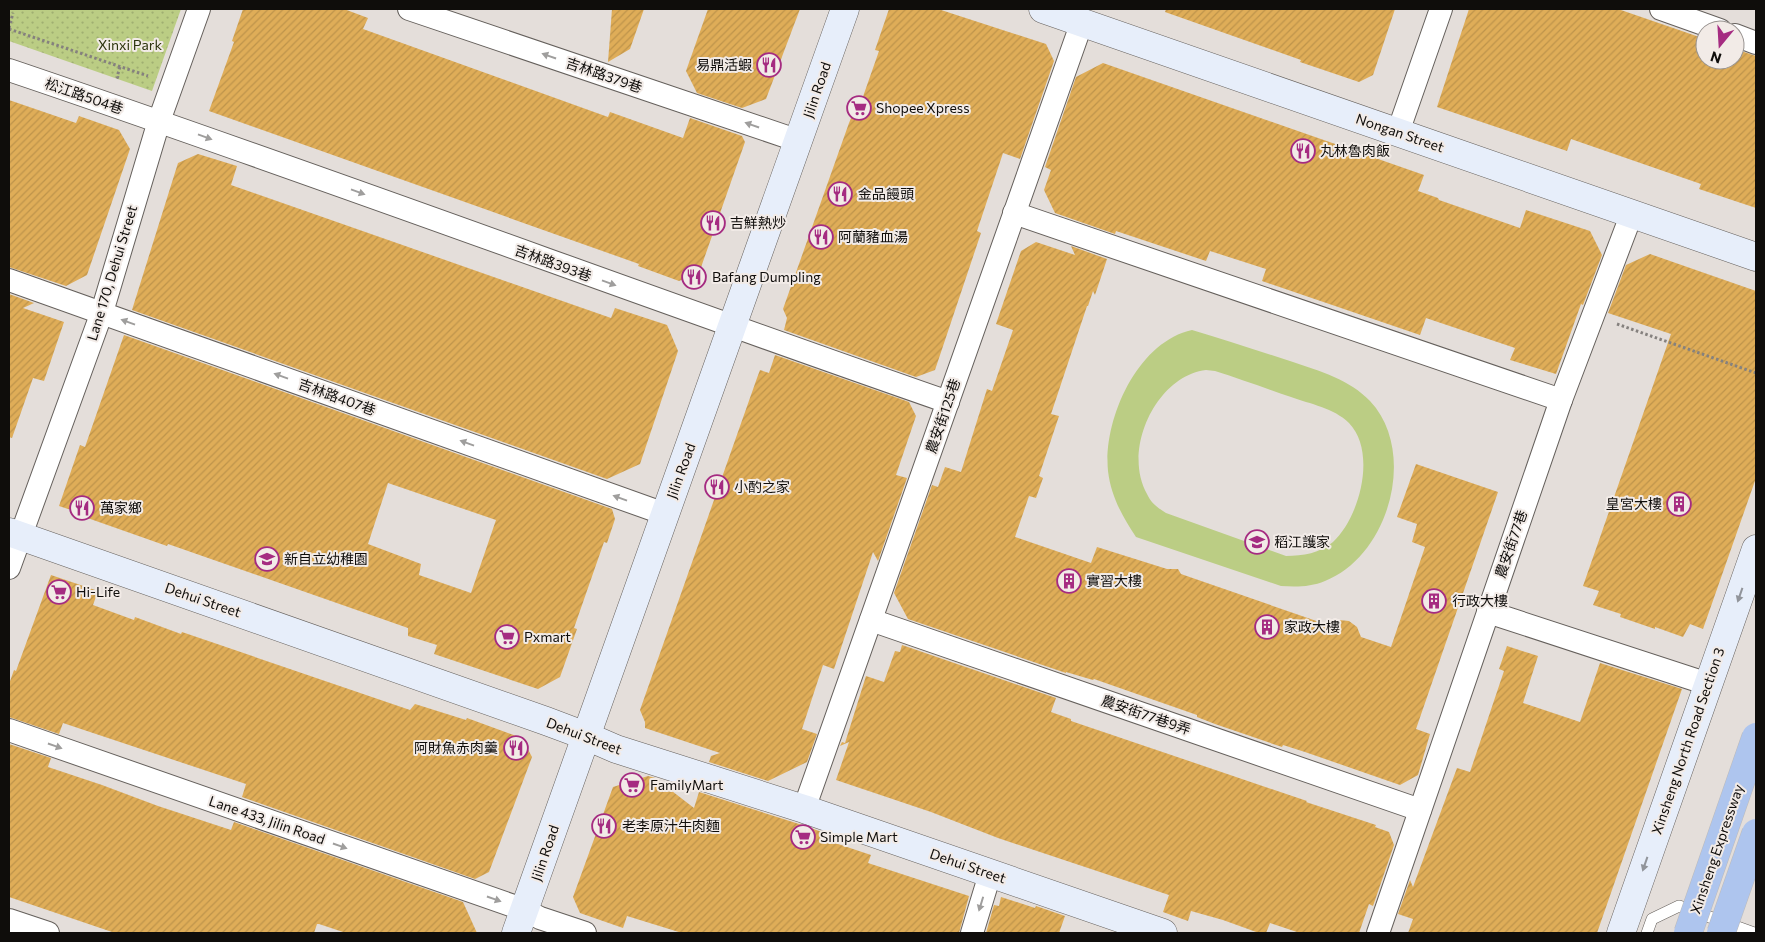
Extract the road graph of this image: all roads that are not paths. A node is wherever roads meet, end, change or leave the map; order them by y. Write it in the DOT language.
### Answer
graph roads {
  1 [pos="199,9"];
  2 [pos="409,9"];
  3 [pos="845,9"];
  4 [pos="1043,9"];
  5 [pos="1441,9"];
  6 [pos="1661,9"];
  7 [pos="1695,21"];
  8 [pos="1082,22"];
  9 [pos="9,70"];
  10 [pos="159,121"];
  11 [pos="1398,132"];
  12 [pos="799,141"];
  13 [pos="1014,213"];
  14 [pos="1632,213"];
  15 [pos="1756,257"];
  16 [pos="9,280"];
  17 [pos="102,312"];
  18 [pos="732,327"];
  19 [pos="1561,400"];
  20 [pos="948,402"];
  21 [pos="666,514"];
  22 [pos="14,534"];
  23 [pos="1756,549"];
  24 [pos="9,568"];
  25 [pos="1488,612"];
  26 [pos="871,620"];
  27 [pos="1708,684"];
  28 [pos="9,730"];
  29 [pos="586,736"];
  30 [pos="1756,737"];
  31 [pos="804,809"];
  32 [pos="1420,810"];
  33 [pos="1756,833"];
  34 [pos="990,874"];
  35 [pos="1756,879"];
  36 [pos="9,920"];
  37 [pos="520,922"];
  38 [pos="48,933"];
  39 [pos="585,933"];
  40 [pos="972,933"];
  41 [pos="1163,933"];
  42 [pos="1378,933"];
  43 [pos="1621,933"];
  44 [pos="1647,933"];
  45 [pos="1688,933"];
  46 [pos="1721,933"];
  47 [pos="1737,933"];
  48 [pos="1754,933"];
  1 -- 10 [label="street, Lane 170, Dehui Street"];
  12 -- 2 [label="street, 吉林路379巷, one-way"];
  3 -- 12 [label="street, Jilin Road"];
  4 -- 8 [label="street, Nongan Street"];
  5 -- 11 [label="street"];
  6 -- 7 [label="street"];
  8 -- 11 [label="street, Nongan Street"];
  8 -- 13 [label="street, 農安街125巷"];
  9 -- 10 [label="street, 松江路504巷"];
  10 -- 17 [label="street, Lane 170, Dehui Street"];
  10 -- 18 [label="street, 吉林路393巷, one-way"];
  11 -- 14 [label="street, Nongan Street"];
  12 -- 18 [label="street, Jilin Road"];
  13 -- 19 [label="street"];
  13 -- 20 [label="street, 農安街125巷"];
  14 -- 15 [label="street, Nongan Street"];
  14 -- 19 [label="street, 農安街77巷"];
  16 -- 17 [label="street, 吉林路407巷"];
  21 -- 17 [label="street, 吉林路407巷, one-way"];
  17 -- 22 [label="street, Lane 170, Dehui Street"];
  18 -- 20 [label="street, 吉林路393巷"];
  18 -- 21 [label="street, Jilin Road"];
  19 -- 25 [label="street, 農安街77巷"];
  20 -- 26 [label="street, 農安街125巷"];
  21 -- 29 [label="street, Jilin Road"];
  22 -- 24 [label="street, Lane 170, Dehui Street"];
  22 -- 29 [label="street, Dehui Street"];
  23 -- 27 [label="street, Xinsheng North Road Section 3, one-way"];
  25 -- 27 [label="street"];
  25 -- 32 [label="street, 農安街77巷"];
  26 -- 31 [label="street, 農安街125巷"];
  26 -- 32 [label="street, 農安街77巷9弄"];
  27 -- 43 [label="street, Xinsheng North Road Section 3, one-way"];
  28 -- 37 [label="street, Lane 433, Jilin Road, one-way"];
  29 -- 31 [label="street, Dehui Street"];
  29 -- 37 [label="street, Jilin Road"];
  30 -- 45 [label="highway, Xinsheng Expressway, bridge"];
  31 -- 34 [label="street, Dehui Street"];
  32 -- 42 [label="street, 農安街77巷"];
  33 -- 46 [label="highway, bridge"];
  34 -- 40 [label="street, one-way"];
  34 -- 41 [label="street, Dehui Street"];
  35 -- 47 [label="highway"];
  36 -- 38 [label="street"];
  37 -- 39 [label="street, Lane 433, Jilin Road"];
  44 -- 48 [label="lane"];
}
